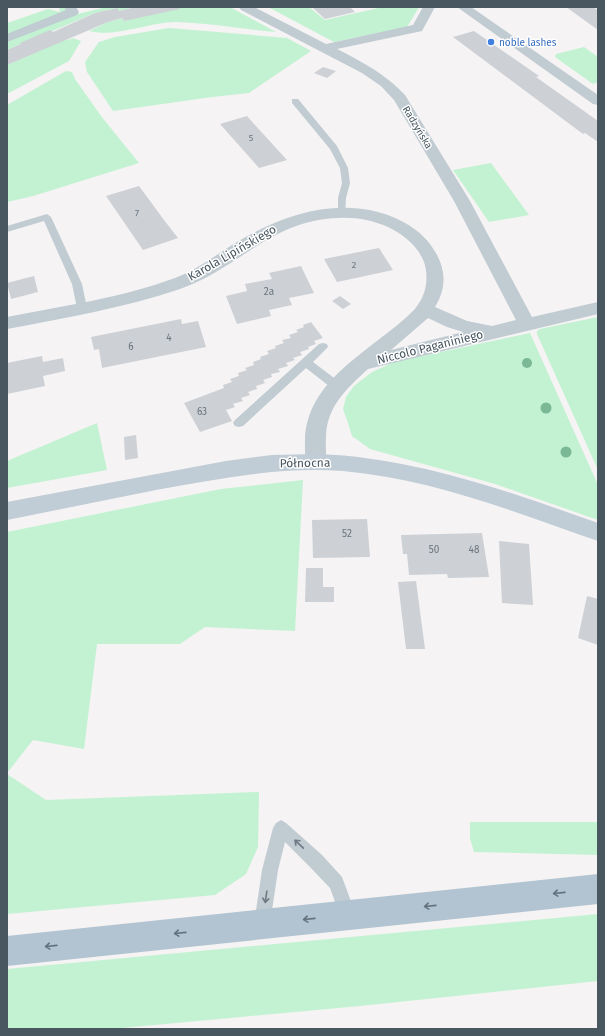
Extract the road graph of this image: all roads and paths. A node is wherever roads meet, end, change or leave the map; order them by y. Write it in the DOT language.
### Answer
graph roads {
  1 [pos="70,7"];
  2 [pos="245,7"];
  3 [pos="430,7"];
  4 [pos="463,7"];
  5 [pos="7,38"];
  6 [pos="324,48"];
  7 [pos="295,101"];
  8 [pos="598,101"];
  9 [pos="342,213"];
  10 [pos="7,228"];
  11 [pos="82,308"];
  12 [pos="598,308"];
  13 [pos="425,309"];
  14 [pos="523,316"];
  15 [pos="7,323"];
  16 [pos="496,331"];
  17 [pos="323,347"];
  18 [pos="306,362"];
  19 [pos="363,363"];
  20 [pos="338,387"];
  21 [pos="239,423"];
  22 [pos="316,462"];
  23 [pos="7,511"];
  24 [pos="598,532"];
  25 [pos="598,889"];
  26 [pos="348,915"];
  27 [pos="262,924"];
  28 [pos="7,951"];
  1 -- 5 [label="street"];
  2 -- 6 [label="street, Radzyńska"];
  3 -- 6 [label="street"];
  4 -- 8 [label="street"];
  6 -- 14 [label="street, Radzyńska"];
  7 -- 9 [label="lane"];
  9 -- 11 [label="street, Karola Lipińskiego"];
  9 -- 13 [label="street, Karola Lipińskiego"];
  10 -- 11 [label="lane"];
  11 -- 15 [label="street, Karola Lipińskiego"];
  12 -- 16 [label="street, Niccolo Paganiniego"];
  13 -- 16 [label="street, Niccolo Paganiniego"];
  13 -- 19 [label="street, Karola Lipińskiego"];
  16 -- 19 [label="street, Niccolo Paganiniego"];
  17 -- 18 [label="lane"];
  18 -- 20 [label="lane"];
  18 -- 21 [label="lane"];
  19 -- 20 [label="street, Karola Lipińskiego"];
  20 -- 22 [label="street, Karola Lipińskiego"];
  22 -- 23 [label="street, Północna"];
  22 -- 24 [label="street, Północna"];
  25 -- 26 [label="main road, one-way"];
  26 -- 27 [label="main road, one-way"];
  26 -- 27 [label="lane, one-way"];
  27 -- 28 [label="main road, one-way"];
}
